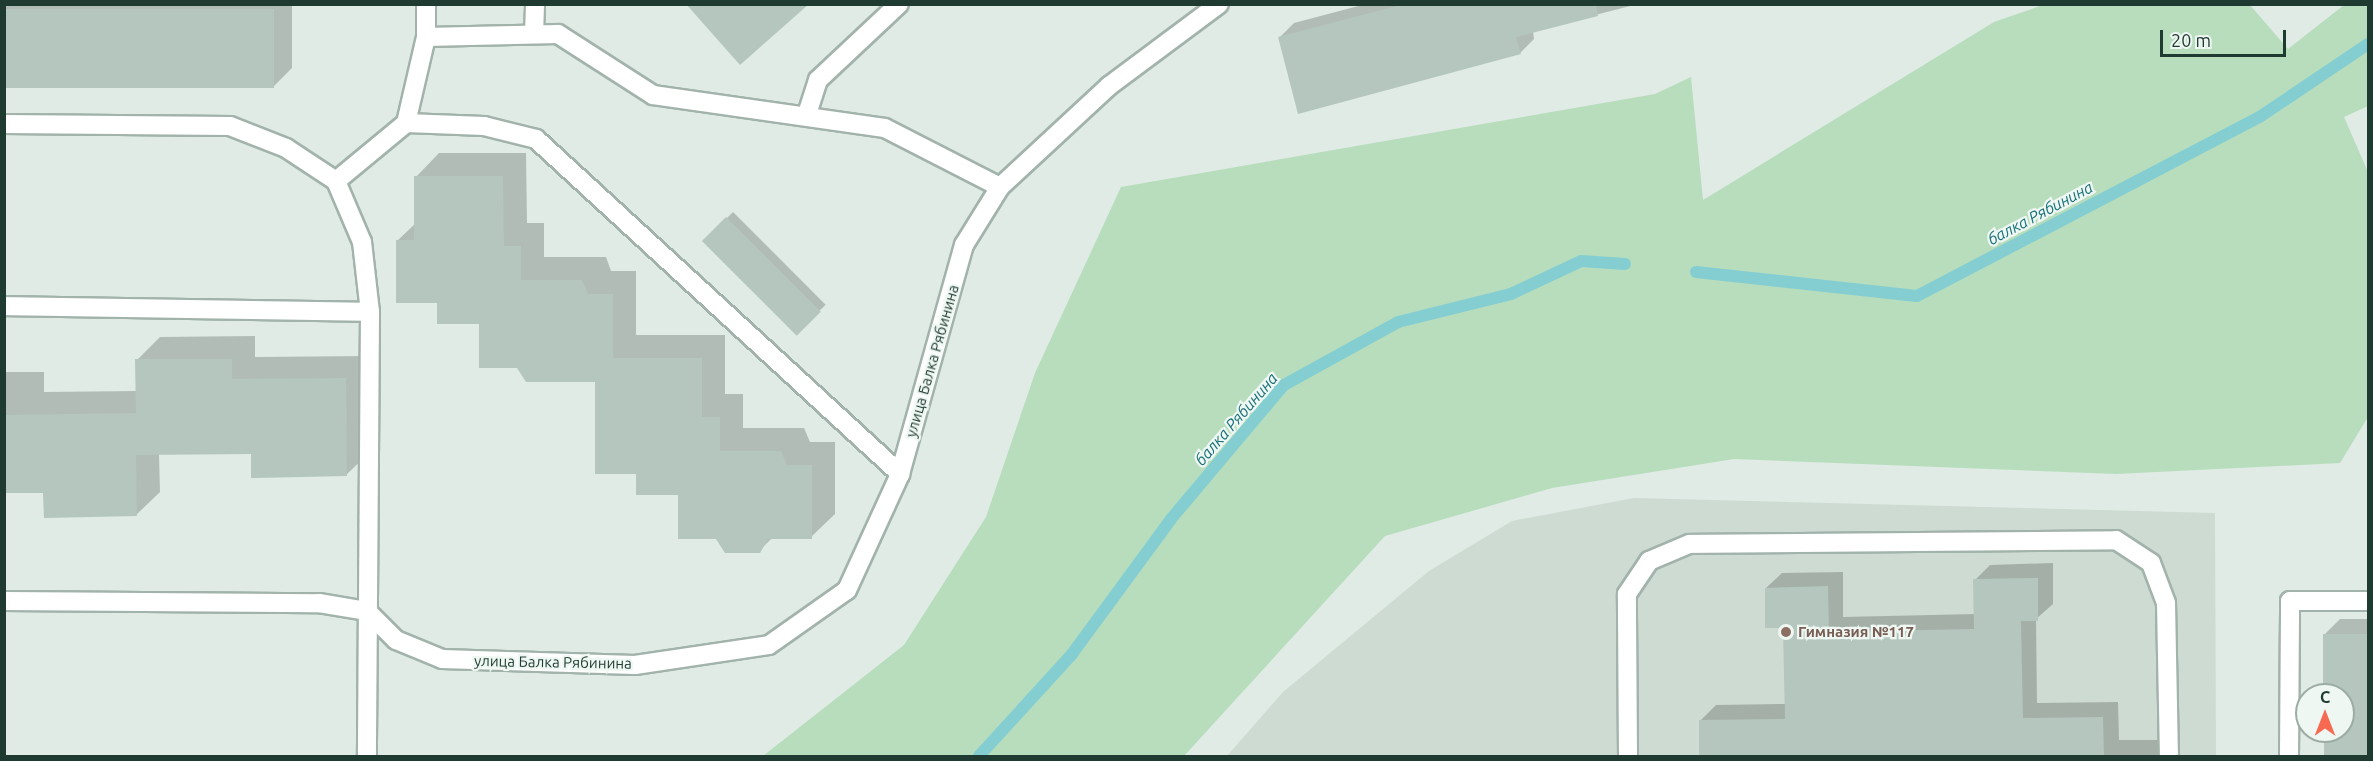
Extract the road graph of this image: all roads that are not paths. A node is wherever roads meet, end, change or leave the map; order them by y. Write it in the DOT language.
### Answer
graph roads {
  1 [pos="426,4"];
  2 [pos="535,4"];
  3 [pos="899,4"];
  4 [pos="1220,4"];
  5 [pos="534,34"];
  6 [pos="426,37"];
  7 [pos="807,114"];
  8 [pos="406,123"];
  9 [pos="4,124"];
  10 [pos="336,181"];
  11 [pos="1000,187"];
  12 [pos="4,306"];
  13 [pos="370,312"];
  14 [pos="900,474"];
  15 [pos="4,601"];
  16 [pos="2368,601"];
  17 [pos="367,611"];
  18 [pos="367,756"];
  19 [pos="1628,756"];
  20 [pos="2169,756"];
  21 [pos="2289,756"];
  1 -- 6 [label="street"];
  2 -- 5 [label="street"];
  3 -- 7 [label="street"];
  4 -- 11 [label="street, улица Балка Рябинина"];
  5 -- 6 [label="street"];
  5 -- 7 [label="street"];
  6 -- 8 [label="street"];
  7 -- 11 [label="street"];
  8 -- 10 [label="street"];
  8 -- 14 [label="street"];
  9 -- 10 [label="street"];
  10 -- 13 [label="street"];
  11 -- 14 [label="street, улица Балка Рябинина"];
  12 -- 13 [label="street"];
  13 -- 17 [label="street"];
  14 -- 17 [label="street, улица Балка Рябинина"];
  15 -- 17 [label="street"];
  16 -- 21 [label="street"];
  17 -- 18 [label="street"];
  19 -- 20 [label="street"];
}
